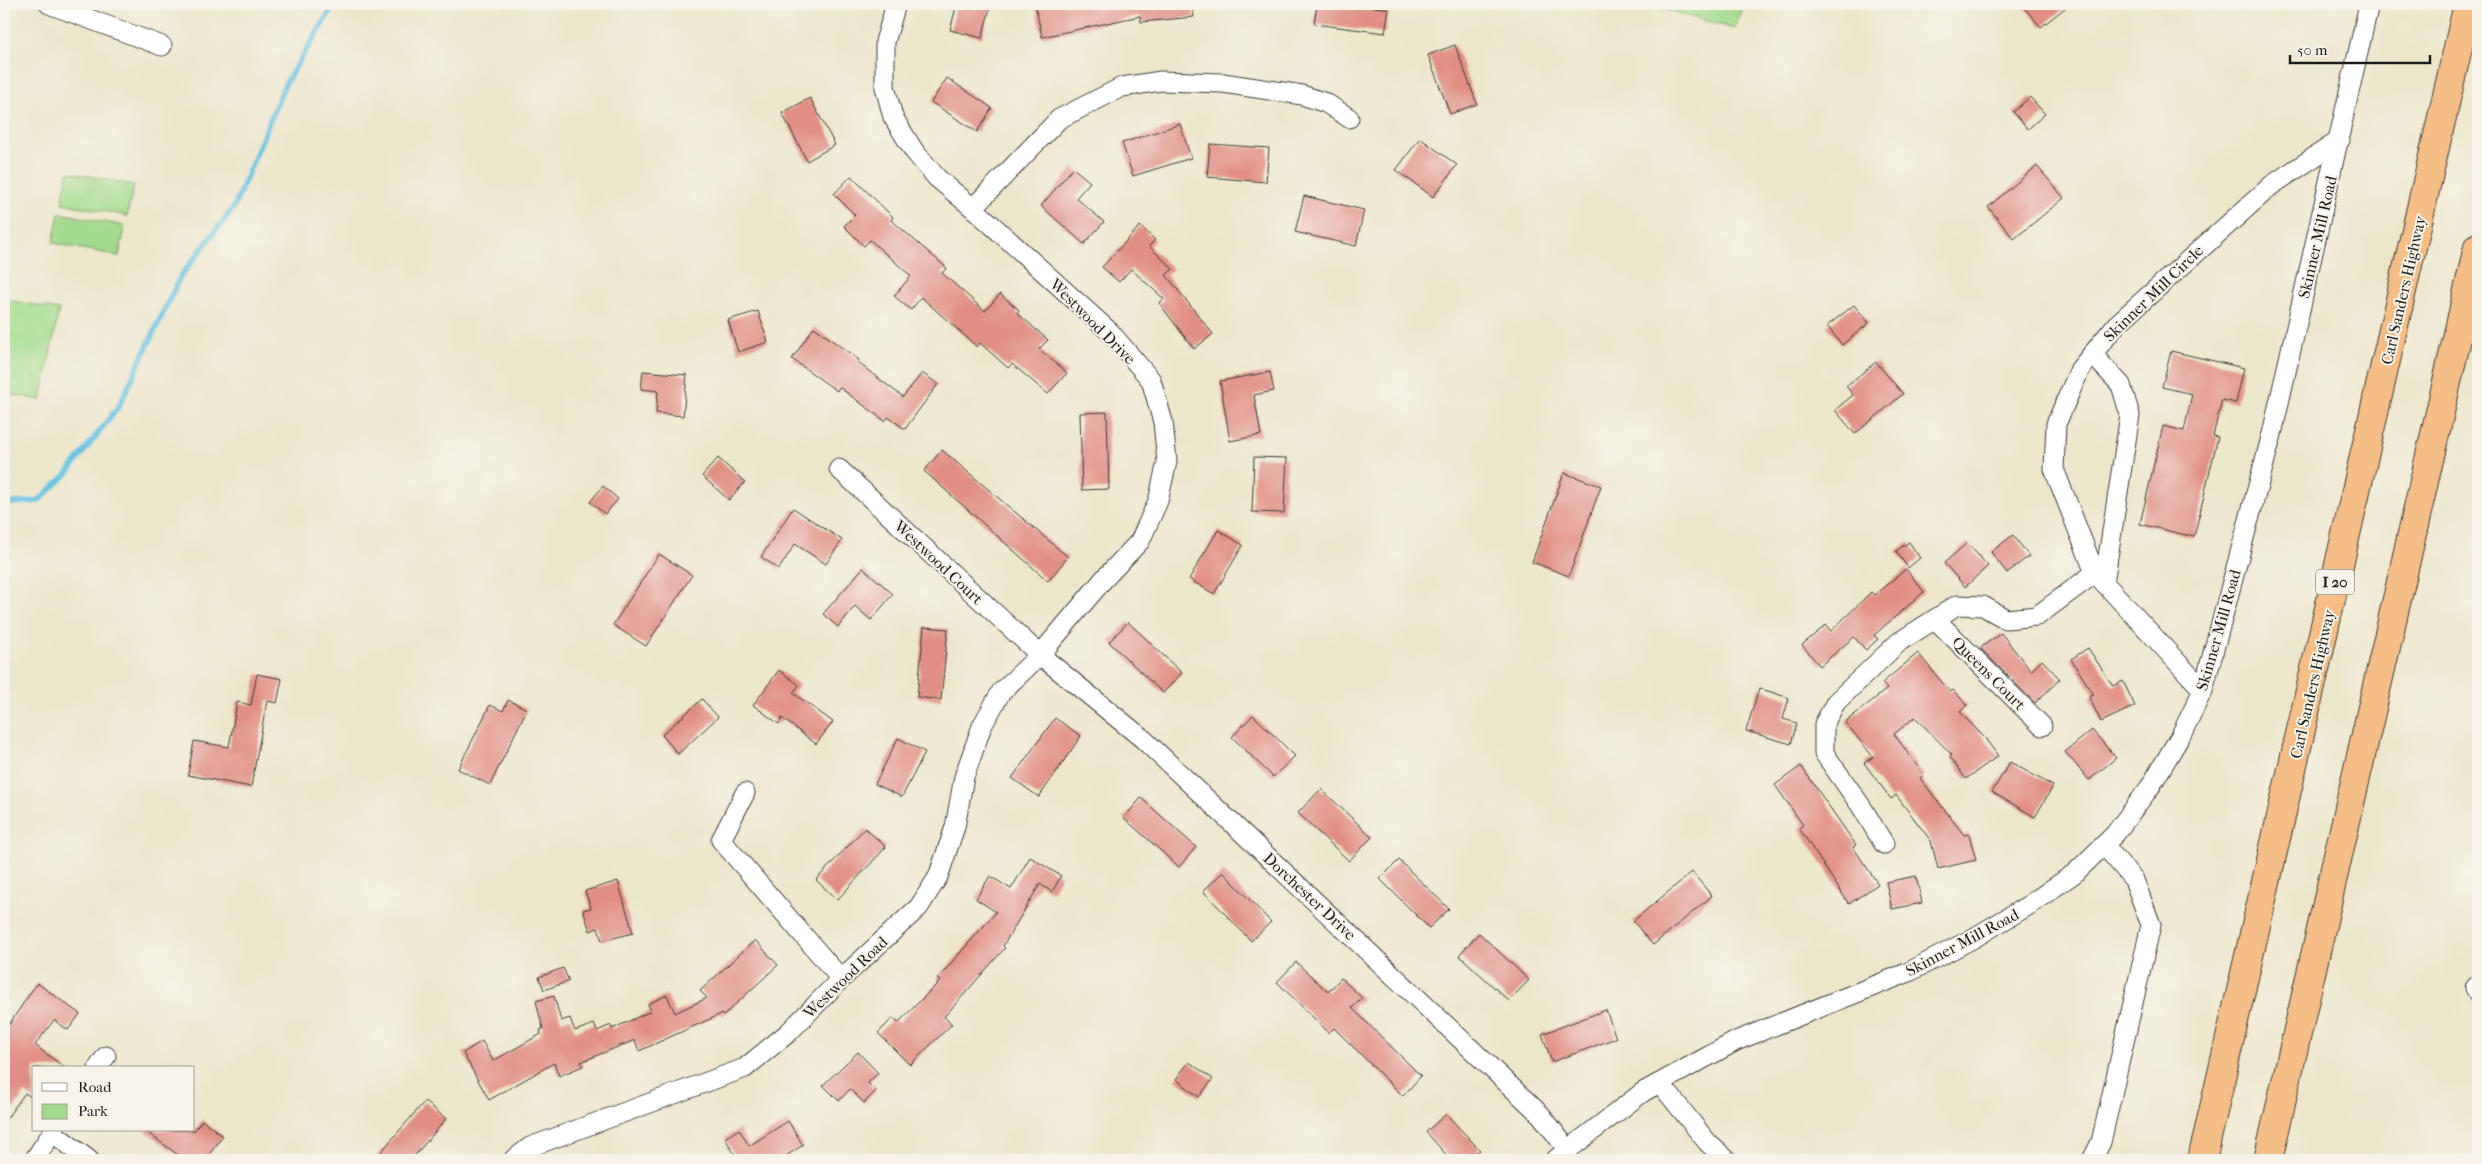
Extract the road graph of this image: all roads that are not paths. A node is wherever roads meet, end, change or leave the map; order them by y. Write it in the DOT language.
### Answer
graph roads {
  1 [pos="49,4"];
  2 [pos="896,4"];
  3 [pos="2369,4"];
  4 [pos="2468,4"];
  5 [pos="162,46"];
  6 [pos="1349,118"];
  7 [pos="2340,140"];
  8 [pos="974,208"];
  9 [pos="2478,247"];
  10 [pos="2092,354"];
  11 [pos="839,469"];
  12 [pos="2099,578"];
  13 [pos="1935,619"];
  14 [pos="1040,655"];
  15 [pos="2203,690"];
  16 [pos="2042,726"];
  17 [pos="745,793"];
  18 [pos="1884,844"];
  19 [pos="2104,845"];
  20 [pos="840,979"];
  21 [pos="1660,1083"];
  22 [pos="53,1132"];
  23 [pos="1561,1155"];
  24 [pos="34,1160"];
  25 [pos="89,1160"];
  26 [pos="513,1160"];
  27 [pos="1726,1160"];
  28 [pos="2092,1160"];
  29 [pos="2202,1160"];
  30 [pos="2268,1160"];
  1 -- 5 [label="street"];
  2 -- 8 [label="street, Westwood Drive"];
  3 -- 7 [label="street, Skinner Mill Road"];
  4 -- 29 [label="highway, Carl Sanders Highway / I 20"];
  6 -- 8 [label="street"];
  7 -- 10 [label="street, Skinner Mill Circle"];
  7 -- 15 [label="street, Skinner Mill Road"];
  8 -- 14 [label="street, Westwood Drive"];
  9 -- 30 [label="highway"];
  10 -- 12 [label="street"];
  10 -- 12 [label="street, Skinner Mill Circle"];
  11 -- 14 [label="street, Westwood Court"];
  12 -- 13 [label="street"];
  12 -- 15 [label="street, Skinner Mill Circle"];
  13 -- 16 [label="street, Queens Court"];
  13 -- 18 [label="street"];
  14 -- 20 [label="street, Westwood Road"];
  14 -- 23 [label="street, Dorchester Drive"];
  15 -- 19 [label="street, Skinner Mill Road"];
  17 -- 20 [label="street"];
  19 -- 21 [label="street, Skinner Mill Road"];
  19 -- 28 [label="street"];
  20 -- 26 [label="street, Westwood Road"];
  21 -- 23 [label="street, Skinner Mill Road"];
  21 -- 27 [label="street"];
  22 -- 24 [label="street"];
  22 -- 25 [label="street"];
}
